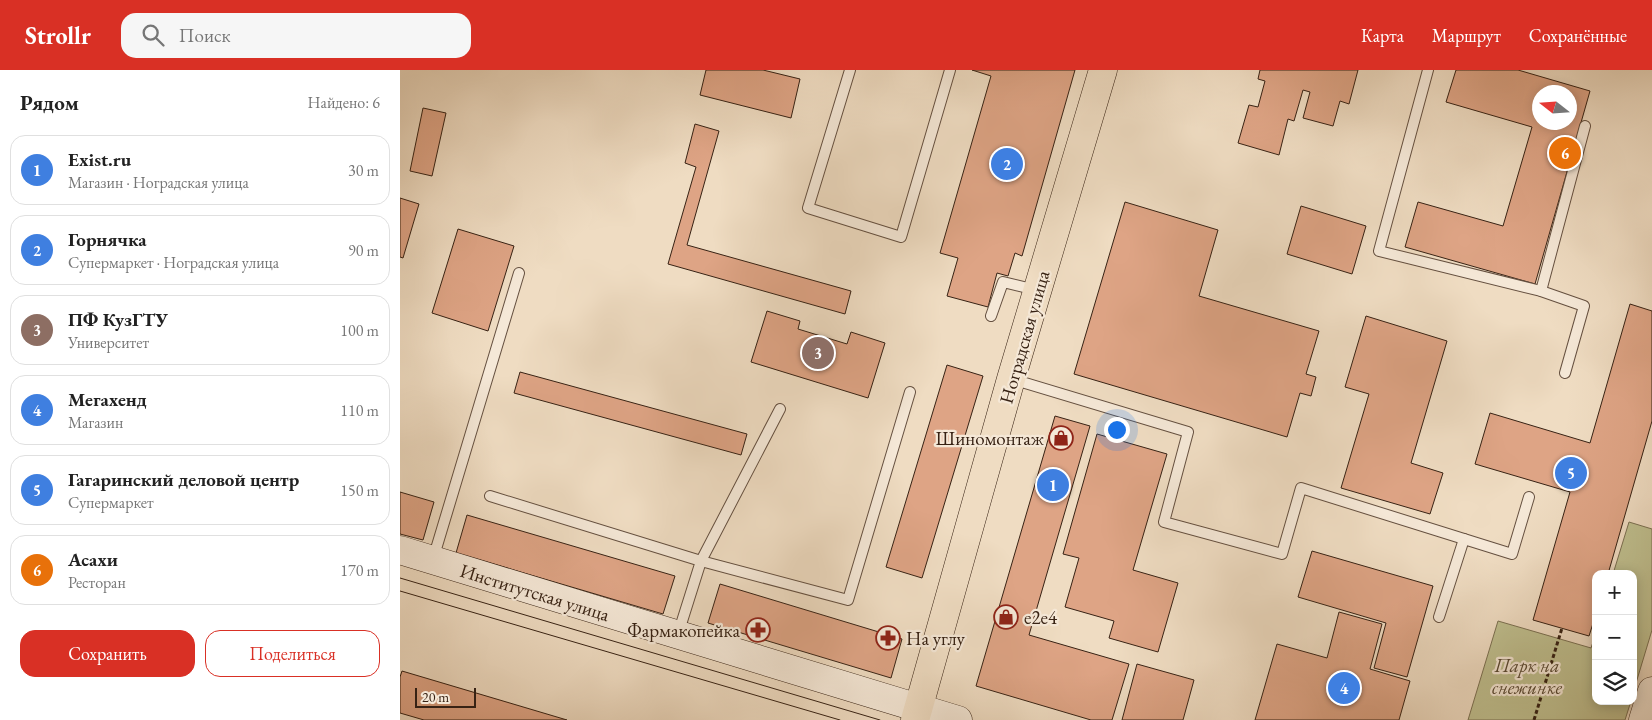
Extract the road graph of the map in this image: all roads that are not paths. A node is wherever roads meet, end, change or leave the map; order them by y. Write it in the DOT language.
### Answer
graph roads {
  1 [pos="850,70"];
  2 [pos="950,70"];
  3 [pos="1102,70"];
  4 [pos="1428,70"];
  5 [pos="1585,126"];
  6 [pos="519,272"];
  7 [pos="1037,290"];
  8 [pos="1541,291"];
  9 [pos="991,316"];
  10 [pos="1565,373"];
  11 [pos="1011,378"];
  12 [pos="910,392"];
  13 [pos="780,409"];
  14 [pos="490,496"];
  15 [pos="1529,497"];
  16 [pos="1464,539"];
  17 [pos="400,550"];
  18 [pos="433,560"];
  19 [pos="701,561"];
  20 [pos="1439,617"];
  21 [pos="678,635"];
  22 [pos="1652,691"];
  23 [pos="917,714"];
  24 [pos="958,720"];
  25 [pos="1643,720"];
  1 -- 2 [label="lane"];
  3 -- 7 [label="main road, Ноградская улица"];
  4 -- 8 [label="lane"];
  5 -- 8 [label="lane"];
  6 -- 18 [label="lane"];
  7 -- 9 [label="lane"];
  7 -- 11 [label="main road, Ноградская улица"];
  8 -- 10 [label="lane"];
  11 -- 16 [label="lane"];
  11 -- 23 [label="main road, Ноградская улица"];
  12 -- 19 [label="lane"];
  13 -- 19 [label="lane"];
  14 -- 19 [label="lane"];
  15 -- 16 [label="lane"];
  16 -- 20 [label="lane"];
  17 -- 18 [label="main road, Институтская улица"];
  18 -- 21 [label="main road, Институтская улица"];
  19 -- 21 [label="lane"];
  21 -- 23 [label="main road, Институтская улица"];
  22 -- 25 [label="main road"];
  23 -- 24 [label="main road, Институтская улица"];
}
